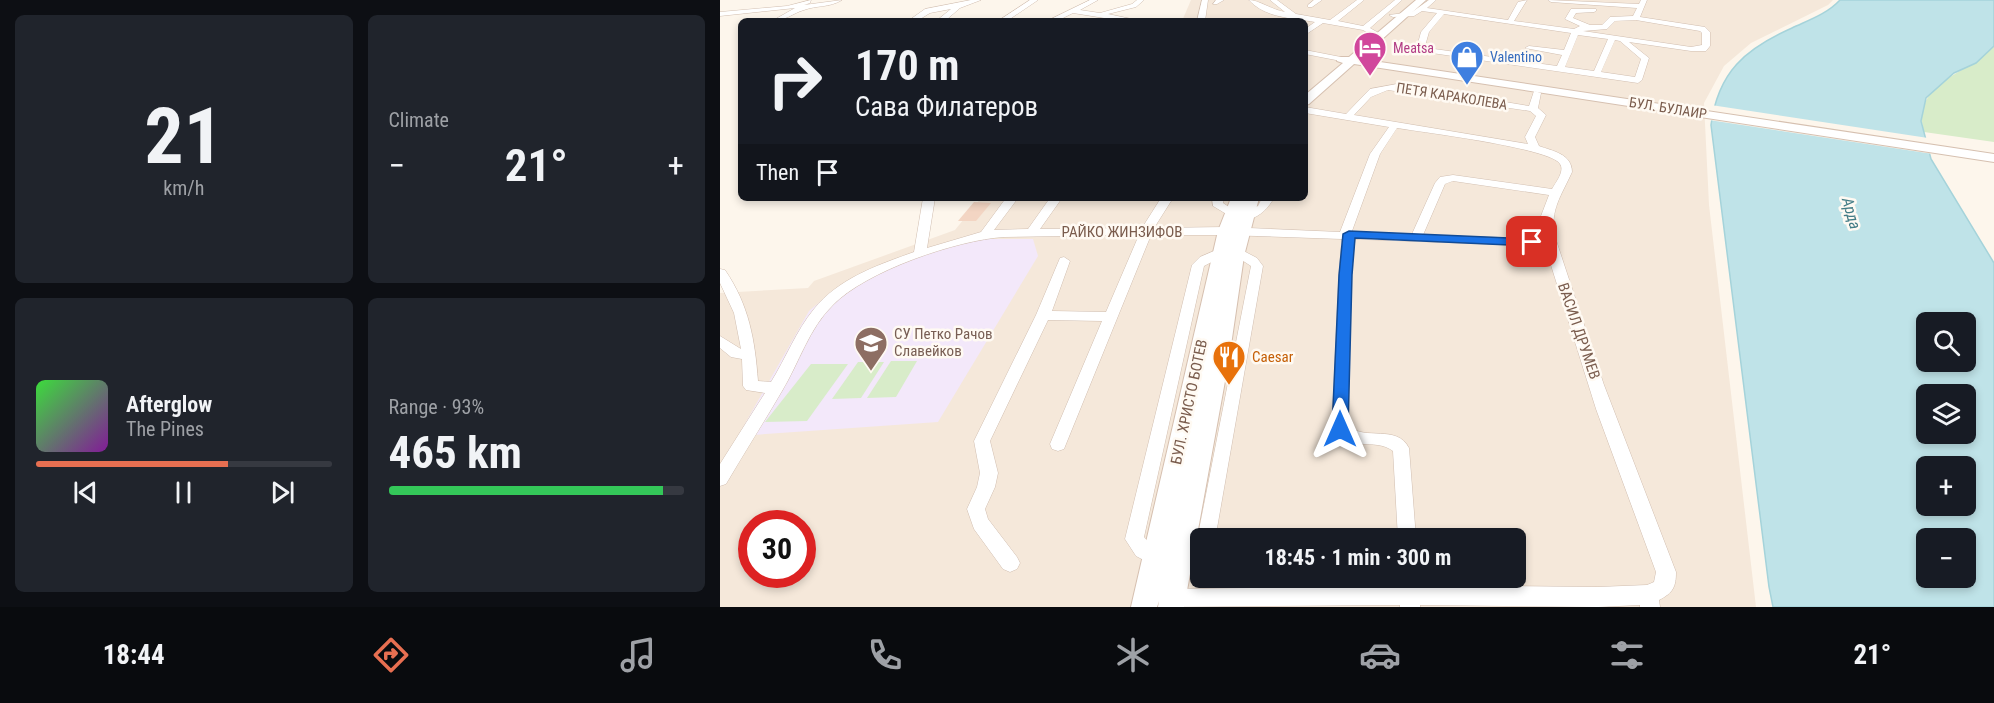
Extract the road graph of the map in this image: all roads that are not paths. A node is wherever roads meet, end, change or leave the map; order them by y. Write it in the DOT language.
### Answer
graph roads {
  1 [pos="839,0"];
  2 [pos="978,0"];
  3 [pos="1035,0"];
  4 [pos="1095,0"];
  5 [pos="1141,0"];
  6 [pos="1205,0"];
  7 [pos="1252,0"];
  8 [pos="1273,0"];
  9 [pos="1319,0"];
  10 [pos="1361,0"];
  11 [pos="1399,0"];
  12 [pos="1410,0"];
  13 [pos="1433,0"];
  14 [pos="1524,0"];
  15 [pos="1551,0"];
  16 [pos="808,1"];
  17 [pos="1590,2"];
  18 [pos="1642,3"];
  19 [pos="963,5"];
  20 [pos="1422,5"];
  21 [pos="1471,5"];
  22 [pos="1310,6"];
  23 [pos="787,8"];
  24 [pos="800,8"];
  25 [pos="1074,11"];
  26 [pos="1442,12"];
  27 [pos="720,14"];
  28 [pos="1102,14"];
  29 [pos="1289,15"];
  30 [pos="1398,15"];
  31 [pos="1464,15"];
  32 [pos="782,18"];
  33 [pos="917,18"];
  34 [pos="944,18"];
  35 [pos="1007,18"];
  36 [pos="1056,18"];
  37 [pos="1111,18"];
  38 [pos="1202,18"];
  39 [pos="1305,18"];
  40 [pos="1636,18"];
  41 [pos="1308,19"];
  42 [pos="1321,21"];
  43 [pos="1510,22"];
  44 [pos="1331,23"];
  45 [pos="1590,27"];
  46 [pos="1308,31"];
  47 [pos="1576,32"];
  48 [pos="1372,33"];
  49 [pos="1617,38"];
  50 [pos="1528,48"];
  51 [pos="1308,53"];
  52 [pos="1567,53"];
  53 [pos="1349,58"];
  54 [pos="1560,69"];
  55 [pos="1596,75"];
  56 [pos="1308,87"];
  57 [pos="1537,93"];
  58 [pos="1587,94"];
  59 [pos="1308,98"];
  60 [pos="1533,109"];
  61 [pos="1308,111"];
  62 [pos="1347,118"];
  63 [pos="1394,126"];
  64 [pos="1535,148"];
  65 [pos="1994,153"];
  66 [pos="1994,158"];
  67 [pos="1557,193"];
  68 [pos="929,201"];
  69 [pos="1010,201"];
  70 [pos="1054,201"];
  71 [pos="1165,201"];
  72 [pos="1266,201"];
  73 [pos="1234,221"];
  74 [pos="1146,232"];
  75 [pos="986,233"];
  76 [pos="1030,233"];
  77 [pos="1347,234"];
  78 [pos="1416,238"];
  79 [pos="1551,243"];
  80 [pos="920,254"];
  81 [pos="1064,261"];
  82 [pos="720,273"];
  83 [pos="1043,315"];
  84 [pos="1109,317"];
  85 [pos="720,341"];
  86 [pos="749,356"];
  87 [pos="776,388"];
  88 [pos="1058,444"];
  89 [pos="720,479"];
  90 [pos="1209,528"];
  91 [pos="1406,528"];
  92 [pos="1190,549"];
  93 [pos="1178,558"];
  94 [pos="1010,563"];
  95 [pos="1409,593"];
  96 [pos="1649,601"];
  97 [pos="1145,603"];
  98 [pos="1171,603"];
  1 -- 24 [label="street"];
  2 -- 19 [label="street"];
  3 -- 35 [label="street"];
  4 -- 25 [label="street"];
  5 -- 28 [label="street"];
  6 -- 38 [label="street"];
  7 -- 29 [label="street"];
  8 -- 29 [label="street"];
  9 -- 22 [label="street"];
  10 -- 44 [label="street"];
  11 -- 48 [label="street"];
  12 -- 30 [label="main road"];
  13 -- 20 [label="street"];
  14 -- 43 [label="street"];
  15 -- 17 [label="street"];
  16 -- 23 [label="street"];
  16 -- 24 [label="street"];
  17 -- 18 [label="street"];
  17 -- 45 [label="street"];
  18 -- 40 [label="street"];
  19 -- 33 [label="street"];
  19 -- 34 [label="street"];
  20 -- 26 [label="street"];
  20 -- 30 [label="main road"];
  21 -- 31 [label="street"];
  23 -- 24 [label="street"];
  23 -- 27 [label="street"];
  24 -- 32 [label="street"];
  25 -- 28 [label="street"];
  25 -- 36 [label="street"];
  26 -- 31 [label="street"];
  26 -- 54 [label="street"];
  28 -- 37 [label="street"];
  29 -- 39 [label="street"];
  30 -- 48 [label="main road"];
  31 -- 43 [label="street"];
  40 -- 45 [label="street"];
  40 -- 49 [label="street"];
  41 -- 42 [label="street"];
  42 -- 44 [label="street"];
  42 -- 46 [label="street"];
  43 -- 47 [label="street"];
  44 -- 48 [label="street"];
  45 -- 47 [label="street"];
  47 -- 49 [label="street"];
  47 -- 52 [label="street"];
  48 -- 53 [label="main road"];
  49 -- 55 [label="street"];
  49 -- 55 [label="street"];
  50 -- 52 [label="street"];
  51 -- 53 [label="street"];
  52 -- 54 [label="street"];
  53 -- 56 [label="main road"];
  53 -- 58 [label="main road, БУЛ. БУЛАИР"];
  53 -- 59 [label="main road"];
  54 -- 55 [label="street"];
  57 -- 60 [label="street"];
  58 -- 65 [label="main road, БУЛ. БУЛАИР"];
  58 -- 66 [label="main road, БУЛ. БУЛАИР"];
  60 -- 62 [label="street, ПЕТЯ КАРАКОЛЕВА"];
  60 -- 64 [label="street"];
  61 -- 62 [label="street, ВАСИЛ ДРУМЕВ"];
  62 -- 63 [label="street, ВАСИЛ ДРУМЕВ"];
  63 -- 64 [label="street, ВАСИЛ ДРУМЕВ"];
  63 -- 77 [label="street"];
  64 -- 67 [label="street, ВАСИЛ ДРУМЕВ"];
  67 -- 78 [label="street"];
  67 -- 79 [label="street, ВАСИЛ ДРУМЕВ"];
  68 -- 80 [label="street"];
  69 -- 75 [label="street"];
  70 -- 76 [label="street"];
  71 -- 74 [label="street"];
  72 -- 73 [label="street"];
  73 -- 74 [label="street, РАЙКО ЖИНЗИФОВ"];
  73 -- 77 [label="street, РАЙКО ЖИНЗИФОВ"];
  73 -- 90 [label="street"];
  73 -- 93 [label="main road, БУЛ. ХРИСТО БОТЕВ"];
  73 -- 97 [label="main road, БУЛ. ХРИСТО БОТЕВ"];
  74 -- 76 [label="street, РАЙКО ЖИНЗИФОВ"];
  74 -- 84 [label="street"];
  75 -- 76 [label="street, РАЙКО ЖИНЗИФОВ"];
  75 -- 80 [label="street, РАЙКО ЖИНЗИФОВ"];
  77 -- 78 [label="street, РАЙКО ЖИНЗИФОВ"];
  77 -- 91 [label="street"];
  78 -- 79 [label="street, РАЙКО ЖИНЗИФОВ"];
  79 -- 96 [label="street, ВАСИЛ ДРУМЕВ"];
  80 -- 87 [label="street, РАЙКО ЖИНЗИФОВ"];
  81 -- 83 [label="street"];
  82 -- 86 [label="street"];
  83 -- 84 [label="street"];
  83 -- 94 [label="street"];
  84 -- 88 [label="street"];
  85 -- 86 [label="street"];
  86 -- 87 [label="street"];
  87 -- 89 [label="street, РАЙКО ЖИНЗИФОВ"];
  92 -- 93 [label="street"];
  93 -- 98 [label="main road, БУЛ. ХРИСТО БОТЕВ"];
  95 -- 96 [label="street"];
  95 -- 98 [label="street"];
  97 -- 98 [label="street"];
}
